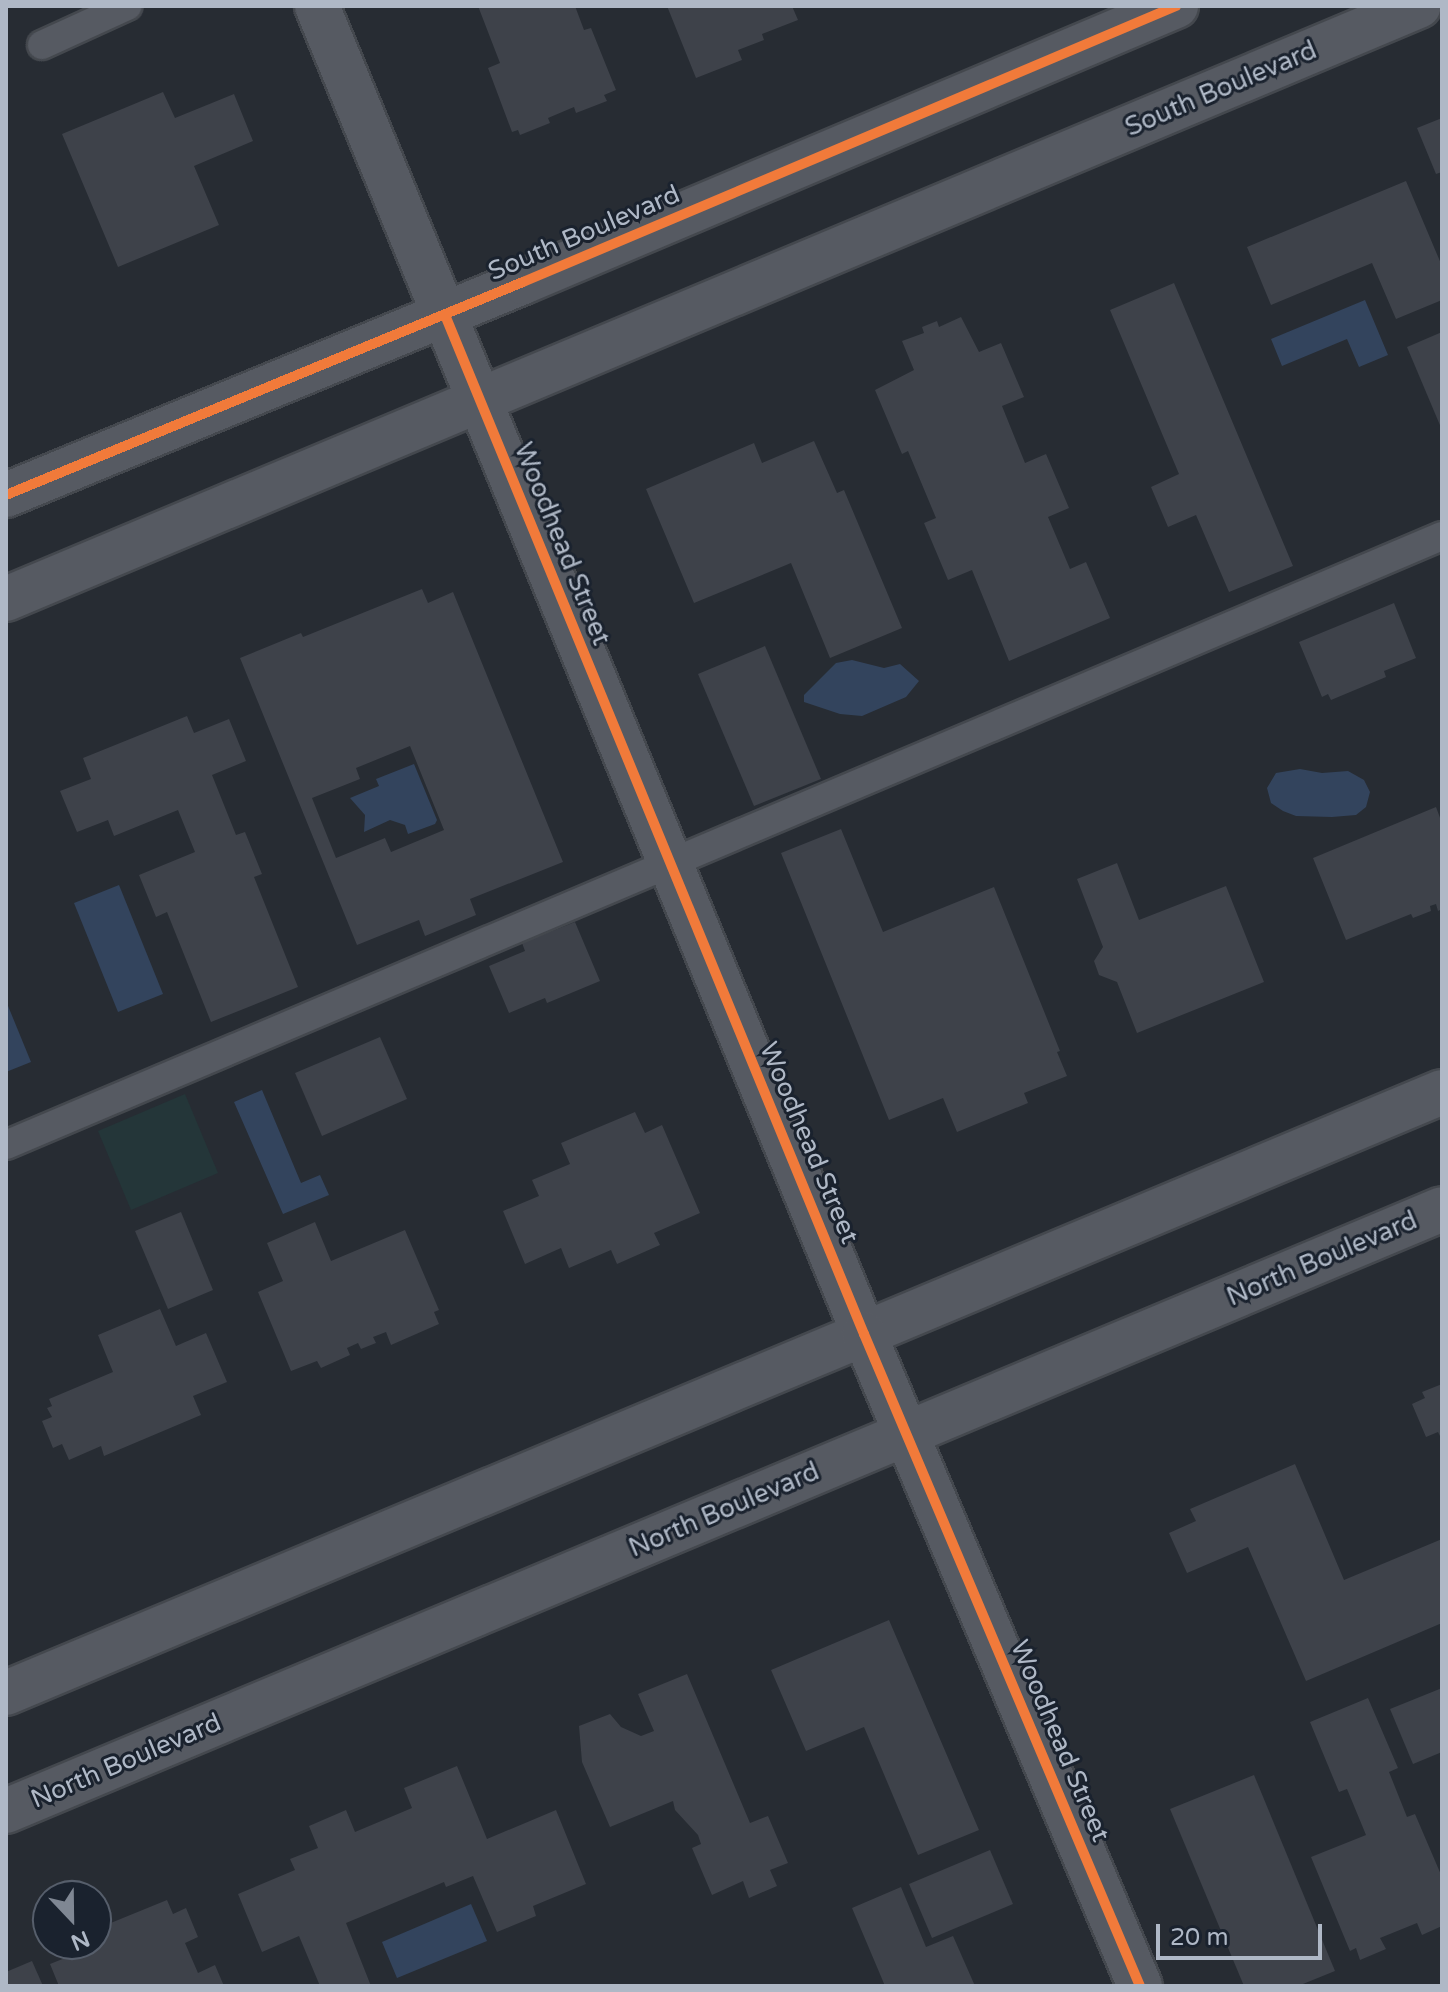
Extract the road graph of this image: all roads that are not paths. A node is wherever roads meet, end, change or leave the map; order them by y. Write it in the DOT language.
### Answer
graph roads {
  1 [pos="127,6"];
  2 [pos="317,6"];
  3 [pos="1176,6"];
  4 [pos="1419,6"];
  5 [pos="42,45"];
  6 [pos="445,315"];
  7 [pos="480,399"];
  8 [pos="6,495"];
  9 [pos="1442,536"];
  10 [pos="6,599"];
  11 [pos="669,864"];
  12 [pos="1442,1092"];
  13 [pos="6,1145"];
  14 [pos="1442,1209"];
  15 [pos="864,1334"];
  16 [pos="906,1434"];
  17 [pos="6,1693"];
  18 [pos="6,1811"];
  19 [pos="1140,1986"];
  1 -- 5 [label="lane"];
  2 -- 6 [label="street, Woodhead Street"];
  3 -- 6 [label="street, South Boulevard"];
  4 -- 7 [label="street, South Boulevard"];
  6 -- 7 [label="street, Woodhead Street"];
  6 -- 8 [label="street, South Boulevard"];
  7 -- 10 [label="street, South Boulevard"];
  7 -- 11 [label="street, Woodhead Street"];
  9 -- 11 [label="lane"];
  11 -- 13 [label="lane"];
  11 -- 15 [label="street, Woodhead Street"];
  12 -- 15 [label="street"];
  14 -- 16 [label="street, North Boulevard"];
  15 -- 16 [label="street, Woodhead Street"];
  15 -- 17 [label="street"];
  16 -- 18 [label="street, North Boulevard"];
  16 -- 19 [label="street, Woodhead Street"];
}
